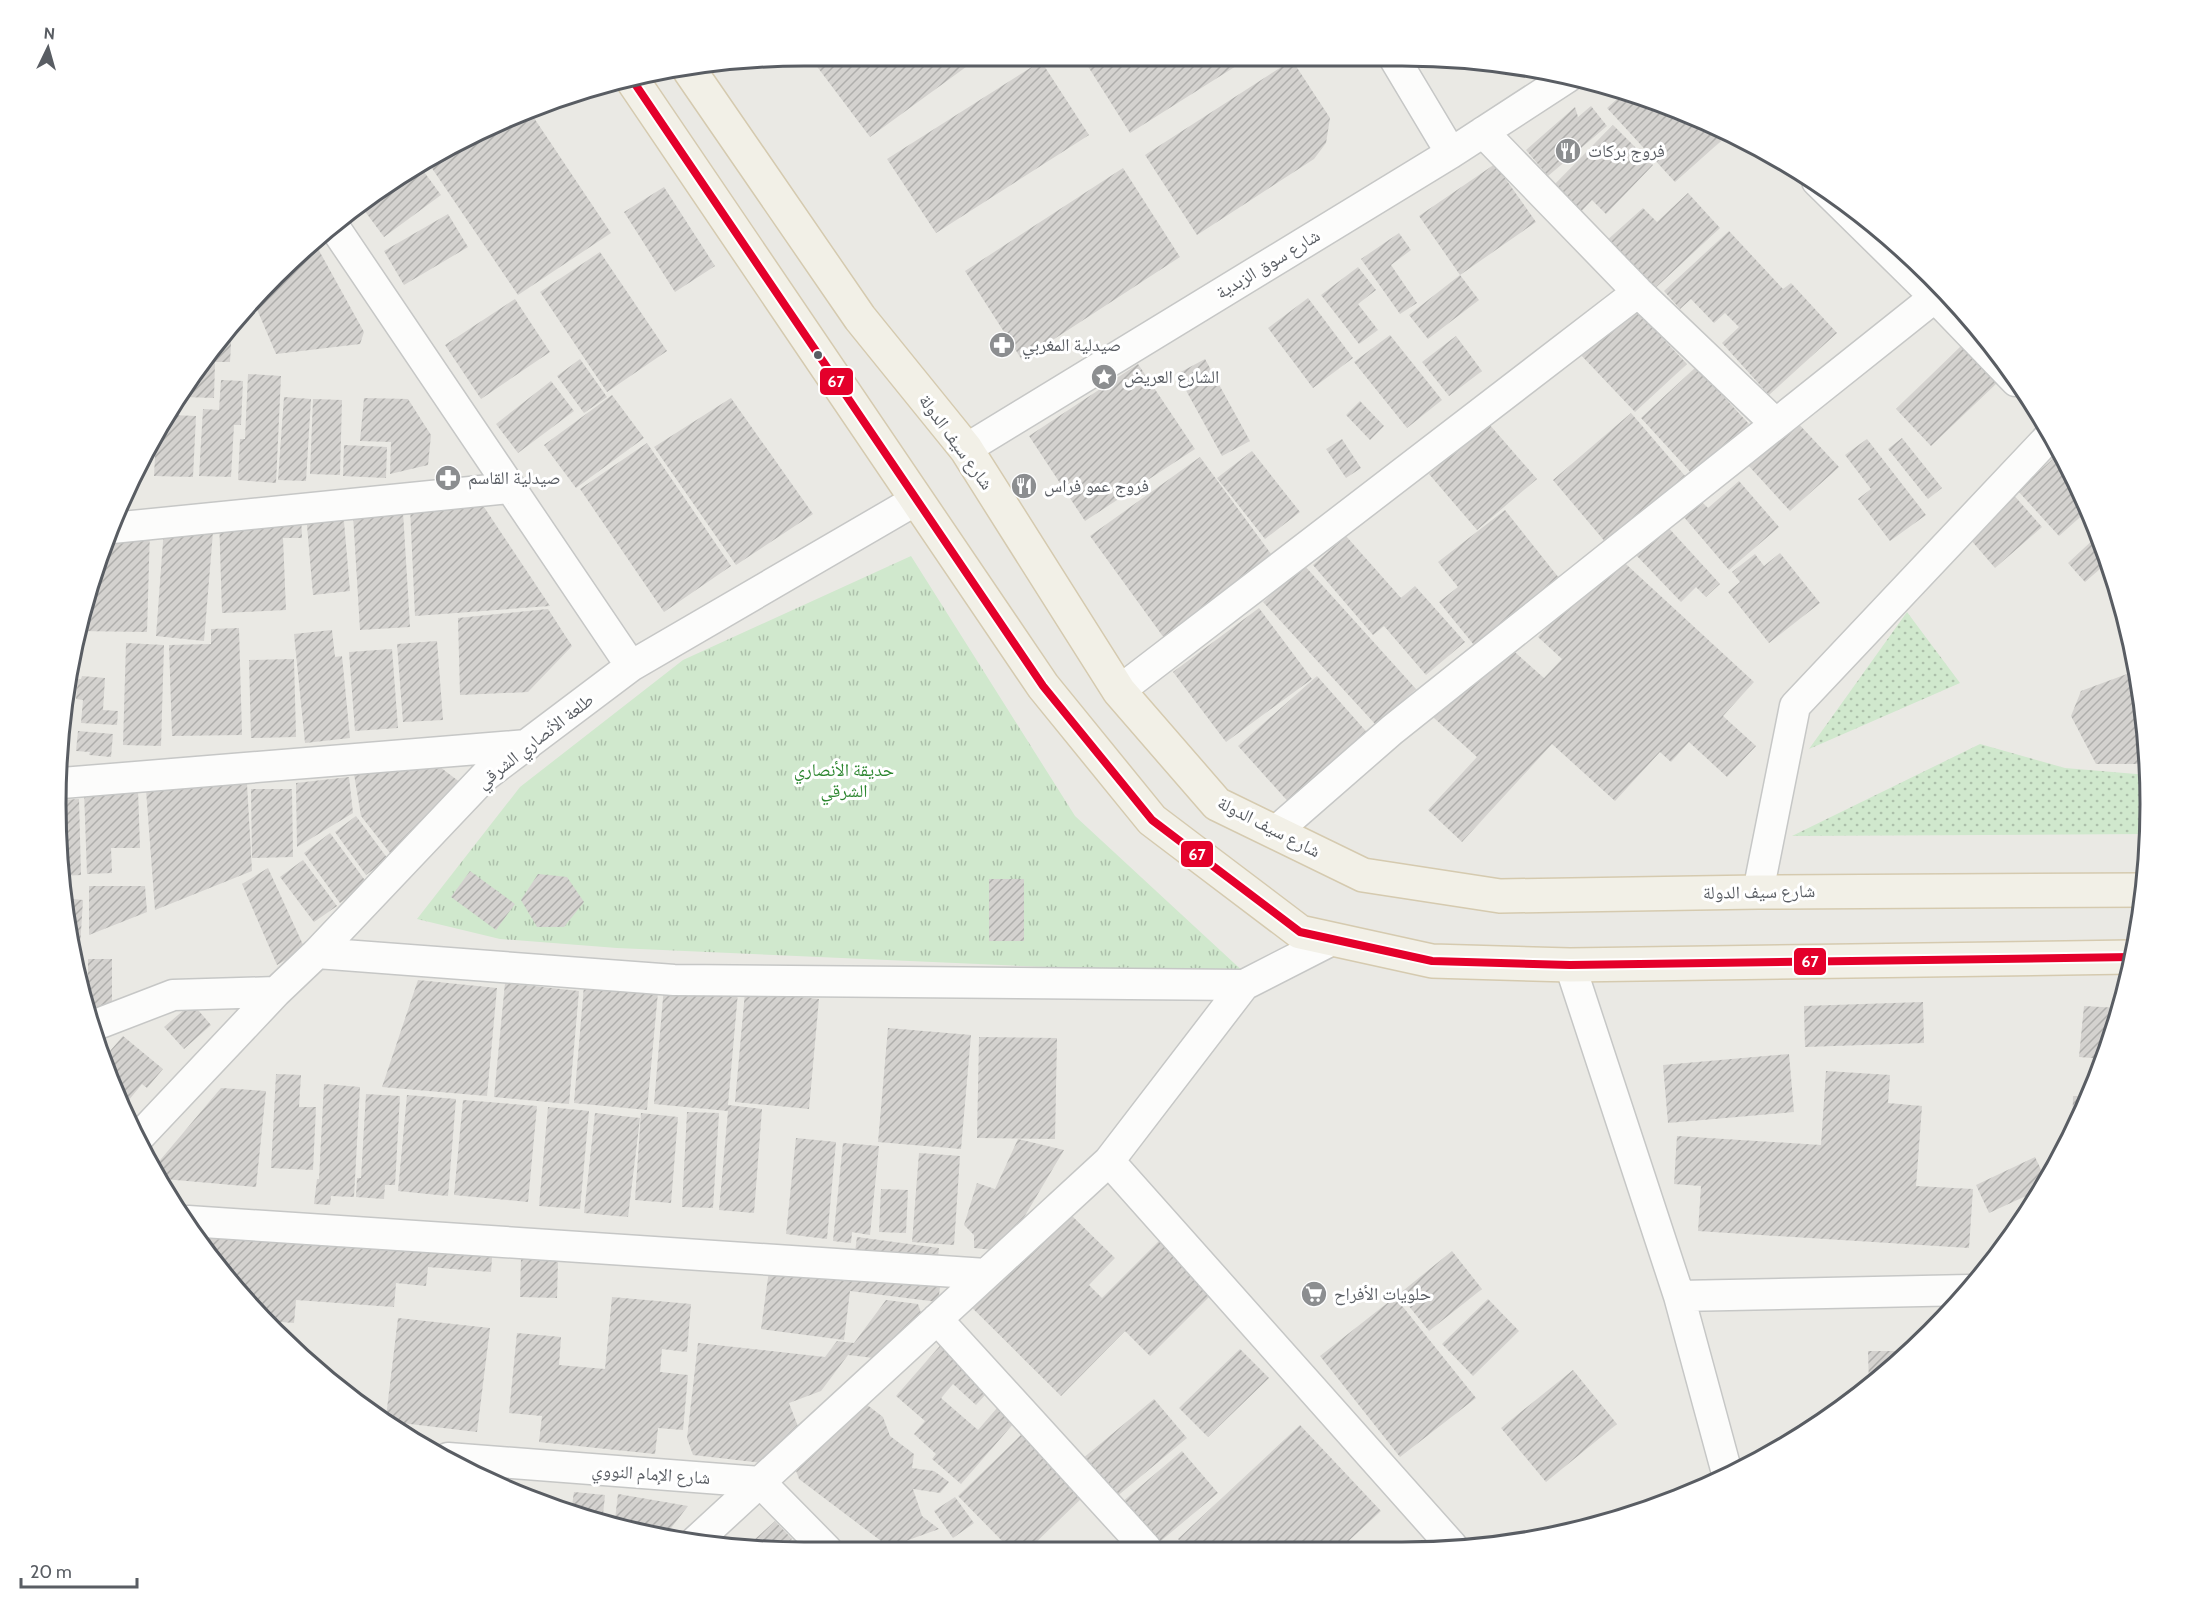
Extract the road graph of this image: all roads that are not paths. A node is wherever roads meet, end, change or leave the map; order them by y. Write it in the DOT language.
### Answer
graph roads {
  1 [pos="1399,66"];
  2 [pos="693,74"];
  3 [pos="1559,83"];
  4 [pos="636,86"];
  5 [pos="1483,132"];
  6 [pos="1451,153"];
  7 [pos="338,232"];
  8 [pos="1875,238"];
  9 [pos="1638,292"];
  10 [pos="1935,297"];
  11 [pos="1969,333"];
  12 [pos="1776,424"];
  13 [pos="2045,442"];
  14 [pos="966,449"];
  15 [pos="510,488"];
  16 [pos="916,500"];
  17 [pos="120,527"];
  18 [pos="631,666"];
  19 [pos="1119,691"];
  20 [pos="527,745"];
  21 [pos="67,783"];
  22 [pos="1275,832"];
  23 [pos="2135,890"];
  24 [pos="1758,892"];
  25 [pos="1334,939"];
  26 [pos="316,953"];
  27 [pos="2124,957"];
  28 [pos="1570,964"];
  29 [pos="1244,985"];
  30 [pos="276,992"];
  31 [pos="100,1023"];
  32 [pos="143,1132"];
  33 [pos="1109,1161"];
  34 [pos="196,1222"];
  35 [pos="986,1274"];
  36 [pos="1958,1290"];
  37 [pos="1679,1296"];
  38 [pos="937,1319"];
  39 [pos="466,1459"];
  40 [pos="1725,1467"];
  41 [pos="760,1482"];
  42 [pos="702,1535"];
  43 [pos="1447,1540"];
  44 [pos="819,1542"];
  45 [pos="1141,1542"];
  1 -- 6 [label="street"];
  2 -- 14 [label="main road, شارع سيف الدولة"];
  3 -- 5 [label="street, شارع سوق الزبدية"];
  4 -- 16 [label="main road"];
  5 -- 6 [label="street, شارع سوق الزبدية"];
  5 -- 9 [label="street"];
  6 -- 14 [label="street, شارع سوق الزبدية"];
  7 -- 15 [label="street"];
  8 -- 10 [label="street"];
  9 -- 12 [label="street"];
  9 -- 19 [label="street"];
  10 -- 11 [label="street"];
  10 -- 12 [label="street"];
  12 -- 22 [label="street"];
  13 -- 24 [label="street"];
  14 -- 19 [label="main road, شارع سيف الدولة"];
  15 -- 17 [label="street"];
  15 -- 18 [label="street"];
  16 -- 18 [label="street, طلعة الأنصاري الشرقي"];
  16 -- 25 [label="main road"];
  18 -- 20 [label="street, طلعة الأنصاري الشرقي"];
  19 -- 22 [label="main road, شارع سيف الدولة"];
  20 -- 21 [label="street"];
  20 -- 26 [label="street, طلعة الأنصاري الشرقي"];
  22 -- 24 [label="main road, شارع سيف الدولة"];
  23 -- 24 [label="main road, شارع سيف الدولة"];
  25 -- 28 [label="main road"];
  25 -- 29 [label="street"];
  26 -- 29 [label="street"];
  26 -- 30 [label="street, طلعة الأنصاري الشرقي"];
  27 -- 28 [label="main road"];
  28 -- 37 [label="street"];
  29 -- 33 [label="street"];
  30 -- 31 [label="street"];
  30 -- 32 [label="street, طلعة الأنصاري الشرقي"];
  33 -- 35 [label="street"];
  33 -- 43 [label="street"];
  34 -- 35 [label="street"];
  35 -- 38 [label="street"];
  36 -- 37 [label="street"];
  37 -- 40 [label="street"];
  38 -- 41 [label="street"];
  38 -- 45 [label="street"];
  39 -- 41 [label="street, شارع الإمام النووي"];
  41 -- 42 [label="street"];
  41 -- 44 [label="street"];
}
